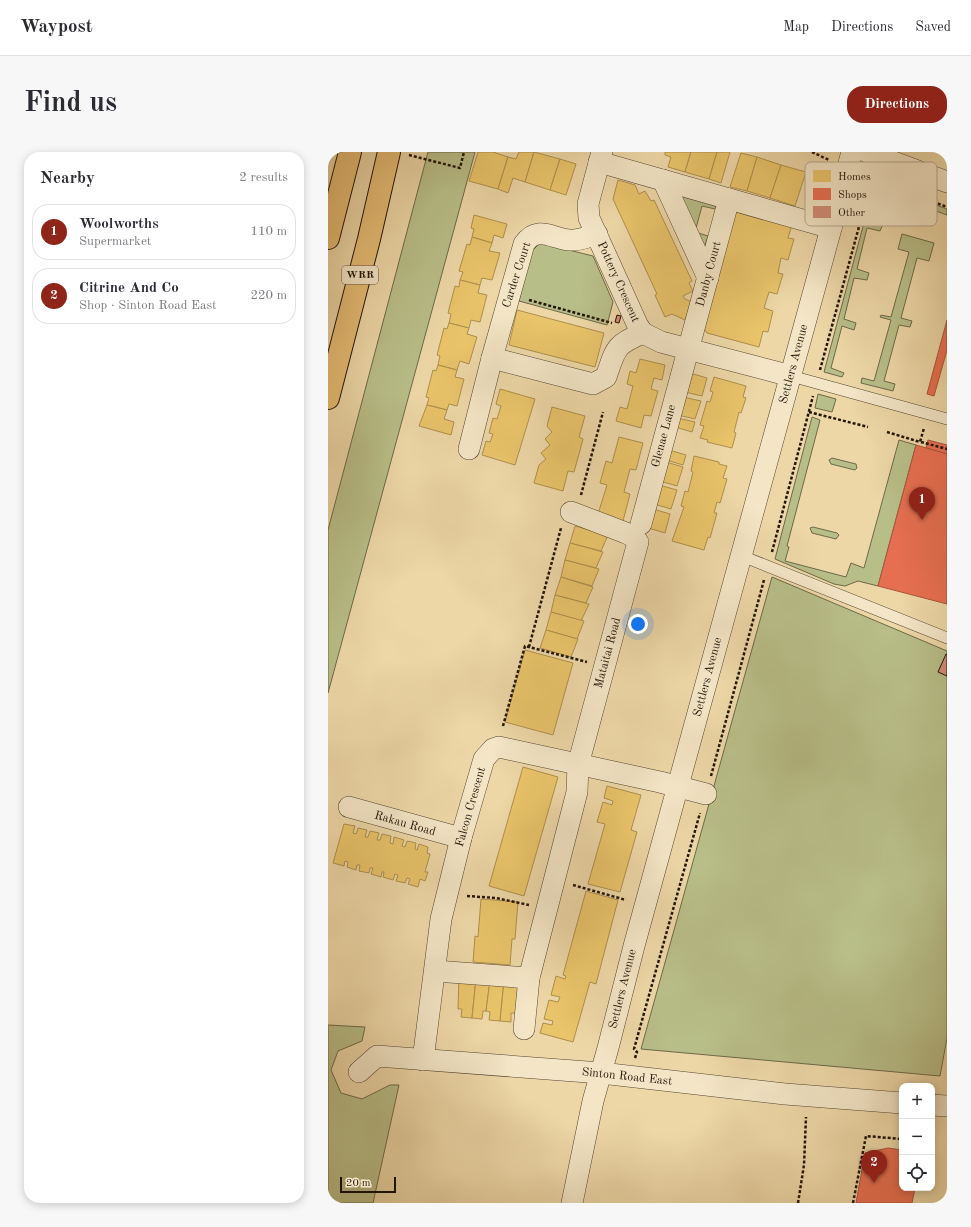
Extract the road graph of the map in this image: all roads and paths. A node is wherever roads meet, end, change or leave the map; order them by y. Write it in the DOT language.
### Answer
graph roads {
  1 [pos="350,152"];
  2 [pos="464,152"];
  3 [pos="812,152"];
  4 [pos="866,152"];
  5 [pos="398,153"];
  6 [pos="601,155"];
  7 [pos="843,157"];
  8 [pos="893,162"];
  9 [pos="937,178"];
  10 [pos="663,180"];
  11 [pos="947,182"];
  12 [pos="729,199"];
  13 [pos="937,203"];
  14 [pos="947,207"];
  15 [pos="805,221"];
  16 [pos="824,226"];
  17 [pos="859,226"];
  18 [pos="831,228"];
  19 [pos="597,234"];
  20 [pos="328,238"];
  21 [pos="708,278"];
  22 [pos="524,298"];
  23 [pos="612,323"];
  24 [pos="643,333"];
  25 [pos="688,349"];
  26 [pos="492,358"];
  27 [pos="819,372"];
  28 [pos="791,376"];
  29 [pos="814,395"];
  30 [pos="328,398"];
  31 [pos="603,412"];
  32 [pos="809,412"];
  33 [pos="947,419"];
  34 [pos="925,422"];
  35 [pos="868,427"];
  36 [pos="887,432"];
  37 [pos="921,442"];
  38 [pos="469,449"];
  39 [pos="947,450"];
  40 [pos="571,510"];
  41 [pos="639,533"];
  42 [pos="742,556"];
  43 [pos="768,566"];
  44 [pos="947,638"];
  45 [pos="529,647"];
  46 [pos="594,664"];
  47 [pos="503,726"];
  48 [pos="578,765"];
  49 [pos="678,787"];
  50 [pos="706,795"];
  51 [pos="349,807"];
  52 [pos="461,838"];
  53 [pos="555,880"];
  54 [pos="462,896"];
  55 [pos="627,900"];
  56 [pos="546,911"];
  57 [pos="435,971"];
  58 [pos="529,978"];
  59 [pos="524,1029"];
  60 [pos="637,1052"];
  61 [pos="423,1060"];
  62 [pos="359,1072"];
  63 [pos="601,1073"];
  64 [pos="899,1103"];
  65 [pos="935,1105"];
  66 [pos="947,1106"];
  67 [pos="806,1117"];
  68 [pos="899,1139"];
  69 [pos="572,1203"];
  70 [pos="798,1203"];
  71 [pos="853,1203"];
  1 -- 20 [label="highway"];
  2 -- 5 [label="path"];
  3 -- 7 [label="path"];
  4 -- 8 [label="street"];
  5 -- 30 [label="highway, WRR"];
  6 -- 10 [label="street"];
  6 -- 19 [label="street, Pottery Crescent"];
  9 -- 11 [label="street"];
  10 -- 12 [label="street"];
  10 -- 21 [label="street"];
  12 -- 15 [label="street"];
  12 -- 21 [label="street, Danby Court"];
  13 -- 14 [label="path"];
  16 -- 18 [label="street"];
  17 -- 27 [label="path"];
  18 -- 28 [label="street, Settlers Avenue"];
  19 -- 24 [label="street, Pottery Crescent"];
  19 -- 26 [label="street, Carder Court"];
  21 -- 25 [label="street, Danby Court"];
  22 -- 23 [label="path"];
  24 -- 25 [label="street, Pottery Crescent"];
  24 -- 26 [label="street"];
  25 -- 28 [label="street, Pottery Crescent"];
  25 -- 41 [label="street, Glenae Lane"];
  26 -- 38 [label="street, Carder Court"];
  28 -- 33 [label="lane"];
  28 -- 42 [label="street, Settlers Avenue"];
  29 -- 32 [label="path"];
  31 -- 40 [label="path"];
  32 -- 35 [label="path"];
  32 -- 43 [label="path"];
  34 -- 36 [label="path"];
  37 -- 39 [label="path"];
  40 -- 41 [label="street"];
  40 -- 45 [label="path"];
  41 -- 48 [label="street, Mataitai Road"];
  42 -- 43 [label="lane"];
  42 -- 49 [label="street, Settlers Avenue"];
  43 -- 44 [label="lane"];
  43 -- 50 [label="path"];
  45 -- 46 [label="path"];
  45 -- 47 [label="path"];
  48 -- 49 [label="street, Falcon Crescent"];
  48 -- 52 [label="street, Falcon Crescent"];
  48 -- 53 [label="street, Mataitai Road"];
  49 -- 50 [label="street, Falcon Crescent"];
  49 -- 63 [label="street, Settlers Avenue"];
  50 -- 60 [label="path"];
  51 -- 52 [label="street, Rakau Road"];
  52 -- 57 [label="street, Falcon Crescent"];
  53 -- 55 [label="path"];
  53 -- 56 [label="street, Mataitai Road"];
  54 -- 56 [label="path"];
  56 -- 58 [label="street, Mataitai Road"];
  57 -- 58 [label="street"];
  57 -- 61 [label="street, Falcon Crescent"];
  58 -- 59 [label="street, Mataitai Road"];
  61 -- 62 [label="street, Sinton Road East"];
  61 -- 63 [label="street, Sinton Road East"];
  63 -- 64 [label="street, Sinton Road East"];
  63 -- 69 [label="street, Settlers Avenue"];
  65 -- 66 [label="street"];
  67 -- 70 [label="path"];
  68 -- 71 [label="path"];
}
